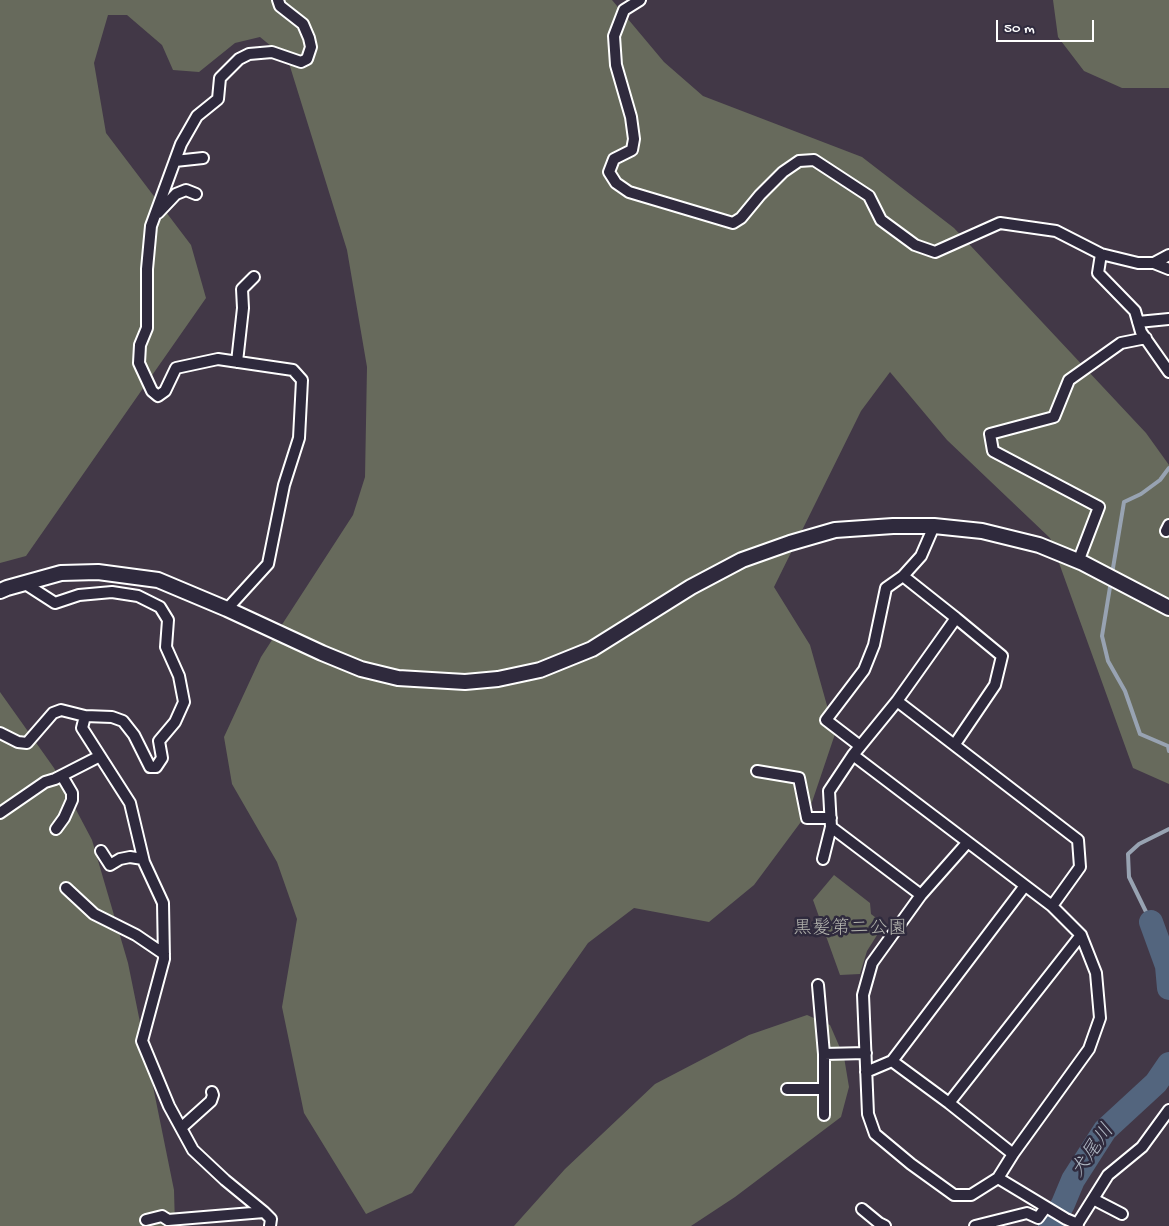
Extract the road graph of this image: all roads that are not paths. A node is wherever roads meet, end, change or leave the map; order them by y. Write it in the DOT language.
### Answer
graph roads {
  1 [pos="278,0"];
  2 [pos="640,0"];
  3 [pos="203,158"];
  4 [pos="175,161"];
  5 [pos="196,194"];
  6 [pos="155,216"];
  7 [pos="1101,254"];
  8 [pos="1169,255"];
  9 [pos="1154,264"];
  10 [pos="1169,269"];
  11 [pos="254,277"];
  12 [pos="1169,319"];
  13 [pos="1138,322"];
  14 [pos="1146,338"];
  15 [pos="237,362"];
  16 [pos="1169,372"];
  17 [pos="934,526"];
  18 [pos="1080,562"];
  19 [pos="903,576"];
  20 [pos="24,583"];
  21 [pos="0,591"];
  22 [pos="1169,608"];
  23 [pos="227,609"];
  24 [pos="956,618"];
  25 [pos="897,701"];
  26 [pos="85,716"];
  27 [pos="0,733"];
  28 [pos="955,744"];
  29 [pos="860,746"];
  30 [pos="853,755"];
  31 [pos="100,756"];
  32 [pos="757,771"];
  33 [pos="62,776"];
  34 [pos="0,813"];
  35 [pos="831,822"];
  36 [pos="56,829"];
  37 [pos="967,843"];
  38 [pos="101,851"];
  39 [pos="143,859"];
  40 [pos="823,859"];
  41 [pos="1024,887"];
  42 [pos="66,888"];
  43 [pos="921,895"];
  44 [pos="1052,906"];
  45 [pos="1081,935"];
  46 [pos="164,954"];
  47 [pos="818,985"];
  48 [pos="866,1053"];
  49 [pos="824,1054"];
  50 [pos="892,1061"];
  51 [pos="866,1072"];
  52 [pos="787,1089"];
  53 [pos="824,1089"];
  54 [pos="212,1092"];
  55 [pos="949,1103"];
  56 [pos="1169,1110"];
  57 [pos="824,1114"];
  58 [pos="181,1128"];
  59 [pos="1013,1154"];
  60 [pos="998,1178"];
  61 [pos="1093,1199"];
  62 [pos="1048,1208"];
  63 [pos="862,1210"];
  64 [pos="264,1212"];
  65 [pos="1122,1214"];
  66 [pos="146,1220"];
  67 [pos="1077,1225"];
  68 [pos="270,1226"];
  69 [pos="885,1226"];
  70 [pos="975,1226"];
  1 -- 4 [label="street"];
  2 -- 7 [label="street"];
  3 -- 4 [label="street"];
  4 -- 6 [label="street"];
  5 -- 6 [label="street"];
  6 -- 15 [label="street"];
  7 -- 9 [label="street"];
  7 -- 13 [label="street"];
  8 -- 9 [label="street"];
  9 -- 10 [label="street"];
  11 -- 15 [label="street"];
  12 -- 13 [label="street"];
  13 -- 14 [label="street"];
  14 -- 16 [label="street"];
  14 -- 18 [label="street"];
  15 -- 23 [label="street"];
  17 -- 18 [label="street"];
  17 -- 19 [label="street"];
  17 -- 23 [label="street"];
  18 -- 22 [label="street"];
  19 -- 24 [label="street"];
  19 -- 29 [label="street"];
  20 -- 21 [label="street"];
  20 -- 23 [label="street"];
  20 -- 26 [label="street"];
  24 -- 25 [label="street"];
  24 -- 28 [label="street"];
  25 -- 28 [label="street"];
  25 -- 29 [label="street"];
  26 -- 27 [label="street"];
  26 -- 31 [label="street"];
  28 -- 44 [label="street"];
  29 -- 30 [label="street"];
  30 -- 35 [label="street"];
  30 -- 37 [label="street"];
  31 -- 33 [label="street"];
  31 -- 39 [label="street"];
  32 -- 35 [label="street"];
  33 -- 34 [label="street"];
  33 -- 36 [label="street"];
  35 -- 40 [label="street"];
  35 -- 43 [label="street"];
  37 -- 41 [label="street"];
  37 -- 43 [label="street"];
  38 -- 39 [label="street"];
  39 -- 46 [label="street"];
  41 -- 44 [label="street"];
  41 -- 50 [label="street"];
  42 -- 46 [label="street"];
  43 -- 48 [label="street"];
  44 -- 45 [label="street"];
  45 -- 55 [label="street"];
  45 -- 59 [label="street"];
  46 -- 58 [label="street"];
  47 -- 49 [label="street"];
  48 -- 49 [label="street"];
  48 -- 51 [label="street"];
  49 -- 53 [label="street"];
  50 -- 51 [label="street"];
  50 -- 55 [label="street"];
  51 -- 60 [label="street"];
  52 -- 53 [label="street"];
  53 -- 57 [label="street"];
  54 -- 58 [label="street"];
  55 -- 59 [label="street"];
  56 -- 61 [label="street"];
  58 -- 64 [label="street"];
  59 -- 60 [label="street"];
  60 -- 62 [label="street"];
  61 -- 65 [label="street"];
  61 -- 67 [label="street"];
  62 -- 67 [label="street"];
  62 -- 70 [label="street"];
  63 -- 69 [label="street"];
  64 -- 66 [label="street"];
  64 -- 68 [label="street"];
}
